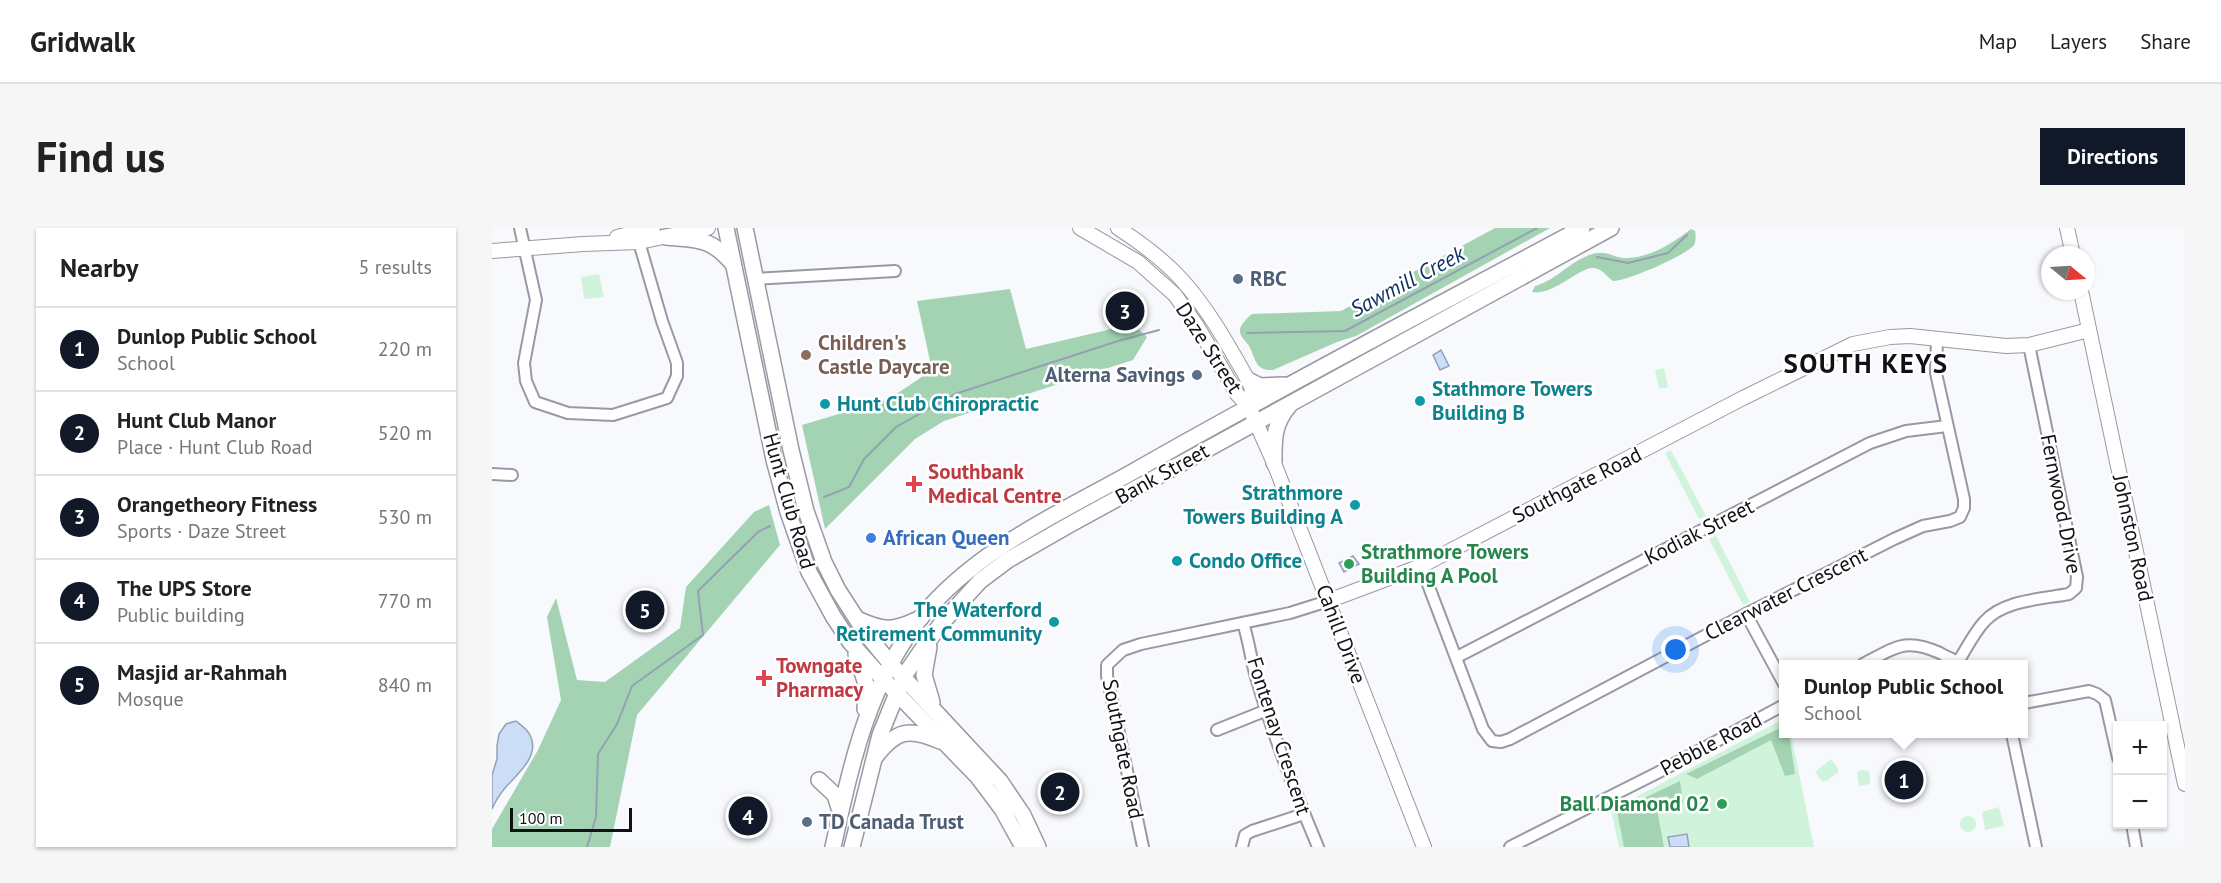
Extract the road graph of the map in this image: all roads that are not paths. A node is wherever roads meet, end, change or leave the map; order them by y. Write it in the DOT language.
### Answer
graph roads {
  1 [pos="520,228"];
  2 [pos="708,228"];
  3 [pos="726,228"];
  4 [pos="745,228"];
  5 [pos="1118,228"];
  6 [pos="1582,228"];
  7 [pos="1611,228"];
  8 [pos="2067,228"];
  9 [pos="1086,229"];
  10 [pos="659,233"];
  11 [pos="1592,233"];
  12 [pos="639,242"];
  13 [pos="594,243"];
  14 [pos="2071,246"];
  15 [pos="524,248"];
  16 [pos="492,251"];
  17 [pos="733,265"];
  18 [pos="895,271"];
  19 [pos="755,279"];
  20 [pos="2083,300"];
  21 [pos="2089,330"];
  22 [pos="1222,336"];
  23 [pos="1937,338"];
  24 [pos="1209,345"];
  25 [pos="2029,345"];
  26 [pos="1248,380"];
  27 [pos="1293,384"];
  28 [pos="1293,402"];
  29 [pos="1249,407"];
  30 [pos="1256,422"];
  31 [pos="1947,426"];
  32 [pos="1170,450"];
  33 [pos="1274,463"];
  34 [pos="1177,466"];
  35 [pos="492,474"];
  36 [pos="512,475"];
  37 [pos="1066,518"];
  38 [pos="819,550"];
  39 [pos="803,556"];
  40 [pos="1421,566"];
  41 [pos="976,574"];
  42 [pos="1328,601"];
  43 [pos="1746,614"];
  44 [pos="921,618"];
  45 [pos="857,619"];
  46 [pos="1243,623"];
  47 [pos="933,634"];
  48 [pos="853,645"];
  49 [pos="1457,657"];
  50 [pos="1871,660"];
  51 [pos="1953,660"];
  52 [pos="1962,660"];
  53 [pos="890,663"];
  54 [pos="1779,675"];
  55 [pos="904,676"];
  56 [pos="882,678"];
  57 [pos="897,694"];
  58 [pos="2028,702"];
  59 [pos="933,707"];
  60 [pos="1779,708"];
  61 [pos="1267,710"];
  62 [pos="864,721"];
  63 [pos="1217,730"];
  64 [pos="2113,736"];
  65 [pos="2013,738"];
  66 [pos="945,743"];
  67 [pos="871,764"];
  68 [pos="819,780"];
  69 [pos="848,782"];
  70 [pos="2185,784"];
  71 [pos="866,788"];
  72 [pos="840,814"];
  73 [pos="1304,814"];
  74 [pos="2133,829"];
  75 [pos="833,847"];
  76 [pos="852,847"];
  77 [pos="1023,847"];
  78 [pos="1038,847"];
  79 [pos="1143,847"];
  80 [pos="1242,847"];
  81 [pos="1318,847"];
  82 [pos="1424,847"];
  83 [pos="1510,847"];
  84 [pos="2036,847"];
  85 [pos="2136,847"];
  1 -- 15 [label="street"];
  2 -- 10 [label="street"];
  3 -- 17 [label="main road, Hunt Club Road"];
  4 -- 19 [label="main road, Hunt Club Road"];
  5 -- 22 [label="street, Daze Street"];
  6 -- 27 [label="main road, Bank Street"];
  7 -- 11 [label="main road, Bank Street"];
  8 -- 14 [label="street"];
  9 -- 24 [label="street, Daze Street"];
  10 -- 12 [label="street"];
  10 -- 13 [label="street"];
  10 -- 17 [label="main road"];
  11 -- 28 [label="main road, Bank Street"];
  12 -- 13 [label="street"];
  12 -- 15 [label="street"];
  13 -- 15 [label="street"];
  15 -- 16 [label="street"];
  17 -- 39 [label="main road, Hunt Club Road"];
  18 -- 19 [label="street"];
  19 -- 38 [label="main road, Hunt Club Road"];
  20 -- 21 [label="street, Johnston Road"];
  21 -- 25 [label="street, Southgate Road"];
  21 -- 70 [label="street, Johnston Road"];
  22 -- 24 [label="street"];
  22 -- 26 [label="street, Daze Street"];
  23 -- 25 [label="street, Southgate Road"];
  23 -- 31 [label="street, Clearwater Crescent"];
  23 -- 40 [label="street, Southgate Road"];
  24 -- 29 [label="street, Daze Street"];
  25 -- 52 [label="street, Fernwood Drive"];
  26 -- 27 [label="main road"];
  26 -- 29 [label="street, Daze Street"];
  27 -- 29 [label="main road, Bank Street"];
  28 -- 30 [label="main road, Bank Street"];
  28 -- 33 [label="main road"];
  29 -- 30 [label="street, Daze Street"];
  29 -- 32 [label="main road, Bank Street"];
  30 -- 33 [label="street, Cahill Drive"];
  30 -- 34 [label="main road, Bank Street"];
  31 -- 43 [label="street, Clearwater Crescent"];
  31 -- 49 [label="street, Kodiak Street"];
  32 -- 34 [label="main road"];
  32 -- 37 [label="main road, Bank Street"];
  33 -- 42 [label="street, Cahill Drive"];
  34 -- 37 [label="main road, Bank Street"];
  35 -- 36 [label="street"];
  37 -- 41 [label="main road, Bank Street"];
  38 -- 39 [label="main road"];
  38 -- 45 [label="main road, Hunt Club Road"];
  39 -- 48 [label="main road, Hunt Club Road"];
  40 -- 42 [label="street, Southgate Road"];
  40 -- 49 [label="street, Clearwater Crescent"];
  41 -- 44 [label="main road, Bank Street"];
  41 -- 47 [label="main road, Bank Street"];
  42 -- 46 [label="street, Southgate Road"];
  42 -- 82 [label="street, Cahill Drive"];
  43 -- 49 [label="street, Clearwater Crescent"];
  43 -- 54 [label="street"];
  44 -- 45 [label="main road"];
  44 -- 53 [label="main road, Bank Street"];
  45 -- 53 [label="main road, Hunt Club Road"];
  46 -- 61 [label="street, Fontenay Crescent"];
  46 -- 79 [label="street, Southgate Road"];
  47 -- 55 [label="main road, Bank Street"];
  47 -- 59 [label="main road"];
  48 -- 56 [label="main road, Hunt Club Road"];
  48 -- 62 [label="main road"];
  50 -- 51 [label="street"];
  53 -- 55 [label="main road, Hunt Club Road"];
  53 -- 56 [label="main road, Bank Street"];
  55 -- 57 [label="main road, Bank Street"];
  55 -- 59 [label="main road, Hunt Club Road"];
  56 -- 57 [label="main road, Hunt Club Road"];
  56 -- 62 [label="main road, Bank Street"];
  57 -- 66 [label="main road, Hunt Club Road"];
  57 -- 67 [label="main road, Bank Street"];
  58 -- 64 [label="street"];
  59 -- 78 [label="main road, Hunt Club Road"];
  60 -- 83 [label="street, Pebble Road"];
  61 -- 63 [label="street"];
  61 -- 73 [label="street, Fontenay Crescent"];
  62 -- 69 [label="main road, Bank Street"];
  65 -- 84 [label="street"];
  66 -- 67 [label="main road"];
  66 -- 77 [label="main road, Hunt Club Road"];
  67 -- 71 [label="main road, Bank Street"];
  68 -- 72 [label="main road"];
  69 -- 71 [label="main road"];
  69 -- 72 [label="main road, Bank Street"];
  71 -- 76 [label="main road, Bank Street"];
  72 -- 75 [label="main road, Bank Street"];
  73 -- 80 [label="street"];
  73 -- 81 [label="street, Fontenay Crescent"];
  74 -- 85 [label="street"];
}
